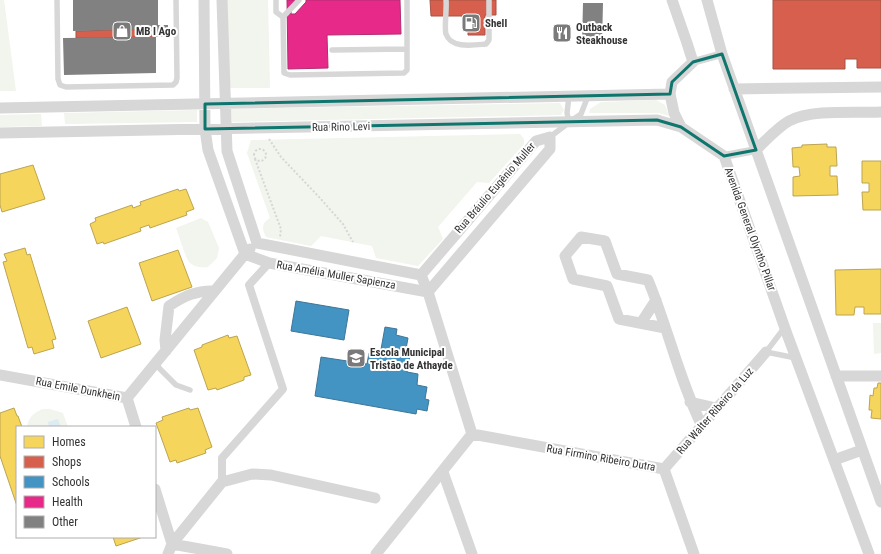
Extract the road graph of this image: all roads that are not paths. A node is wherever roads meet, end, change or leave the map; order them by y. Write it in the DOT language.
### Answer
graph roads {
  1 [pos="57,0"];
  2 [pos="176,0"];
  3 [pos="204,0"];
  4 [pos="222,0"];
  5 [pos="276,0"];
  6 [pos="299,0"];
  7 [pos="407,0"];
  8 [pos="446,0"];
  9 [pos="489,0"];
  10 [pos="672,0"];
  11 [pos="707,0"];
  12 [pos="283,17"];
  13 [pos="407,49"];
  14 [pos="332,50"];
  15 [pos="722,54"];
  16 [pos="693,62"];
  17 [pos="881,87"];
  18 [pos="734,89"];
  19 [pos="670,94"];
  20 [pos="569,96"];
  21 [pos="588,96"];
  22 [pos="225,103"];
  23 [pos="205,104"];
  24 [pos="0,108"];
  25 [pos="881,112"];
  26 [pos="569,122"];
  27 [pos="681,127"];
  28 [pos="205,129"];
  29 [pos="226,129"];
  30 [pos="0,133"];
  31 [pos="550,137"];
  32 [pos="756,150"];
  33 [pos="724,156"];
  34 [pos="257,243"];
  35 [pos="245,254"];
  36 [pos="269,263"];
  37 [pos="421,275"];
  38 [pos="215,290"];
  39 [pos="428,292"];
  40 [pos="656,300"];
  41 [pos="641,323"];
  42 [pos="785,327"];
  43 [pos="665,328"];
  44 [pos="166,351"];
  45 [pos="766,352"];
  46 [pos="796,358"];
  47 [pos="156,363"];
  48 [pos="0,375"];
  49 [pos="836,376"];
  50 [pos="881,376"];
  51 [pos="190,390"];
  52 [pos="127,398"];
  53 [pos="690,402"];
  54 [pos="716,408"];
  55 [pos="136,426"];
  56 [pos="702,426"];
  57 [pos="472,434"];
  58 [pos="862,450"];
  59 [pos="834,460"];
  60 [pos="664,469"];
  61 [pos="443,472"];
  62 [pos="222,482"];
  63 [pos="156,493"];
  64 [pos="376,498"];
  65 [pos="881,502"];
  66 [pos="170,549"];
  67 [pos="227,554"];
  68 [pos="376,554"];
  69 [pos="472,554"];
  70 [pos="694,554"];
  71 [pos="869,554"];
  1 -- 2 [label="lane"];
  3 -- 23 [label="street"];
  4 -- 22 [label="street"];
  5 -- 12 [label="lane"];
  6 -- 12 [label="lane"];
  7 -- 13 [label="lane"];
  8 -- 9 [label="lane"];
  10 -- 16 [label="street"];
  11 -- 15 [label="street"];
  12 -- 13 [label="lane"];
  13 -- 14 [label="lane"];
  15 -- 16 [label="street"];
  15 -- 18 [label="street"];
  16 -- 19 [label="street"];
  17 -- 18 [label="street"];
  18 -- 32 [label="street"];
  19 -- 21 [label="street"];
  19 -- 27 [label="street"];
  20 -- 21 [label="street"];
  20 -- 22 [label="street"];
  20 -- 26 [label="lane"];
  21 -- 26 [label="lane"];
  22 -- 23 [label="street"];
  22 -- 29 [label="street"];
  23 -- 24 [label="street"];
  23 -- 28 [label="street"];
  25 -- 32 [label="street"];
  26 -- 27 [label="street, Rua Rino Levi"];
  26 -- 29 [label="street, Rua Rino Levi"];
  26 -- 31 [label="lane"];
  27 -- 33 [label="street, Avenida General Olyntho Pillar"];
  28 -- 29 [label="street, Rua Rino Levi"];
  28 -- 30 [label="street, Rua Rino Levi"];
  28 -- 35 [label="street"];
  29 -- 34 [label="street"];
  31 -- 37 [label="street, Rua Bráulio Eugênio Muller"];
  31 -- 39 [label="street, Rua Bráulio Eugênio Muller"];
  32 -- 33 [label="street"];
  32 -- 49 [label="street"];
  33 -- 42 [label="street, Avenida General Olyntho Pillar"];
  34 -- 35 [label="street"];
  34 -- 37 [label="street, Rua Amélia Muller Sapienza"];
  35 -- 36 [label="street, Rua Amélia Muller Sapienza"];
  35 -- 38 [label="street"];
  36 -- 39 [label="street, Rua Amélia Muller Sapienza"];
  36 -- 62 [label="street"];
  37 -- 39 [label="street"];
  38 -- 44 [label="street"];
  38 -- 44 [label="street"];
  39 -- 57 [label="street"];
  40 -- 41 [label="street"];
  40 -- 41 [label="street"];
  40 -- 43 [label="street"];
  41 -- 43 [label="street"];
  42 -- 45 [label="lane"];
  42 -- 46 [label="street, Avenida General Olyntho Pillar"];
  43 -- 53 [label="street"];
  44 -- 47 [label="street"];
  45 -- 46 [label="lane"];
  45 -- 54 [label="street, Rua Walter Ribeiro da Luz"];
  46 -- 59 [label="street, Avenida General Olyntho Pillar"];
  47 -- 51 [label="lane"];
  47 -- 52 [label="street"];
  48 -- 52 [label="street, Rua Emile Dunkhein"];
  49 -- 50 [label="street"];
  49 -- 58 [label="street"];
  52 -- 55 [label="street, Rua Emile Dunkhein"];
  53 -- 54 [label="street"];
  53 -- 56 [label="street"];
  54 -- 56 [label="street, Rua Walter Ribeiro da Luz"];
  56 -- 60 [label="street, Rua Walter Ribeiro da Luz"];
  57 -- 60 [label="street, Rua Firmino Ribeiro Dutra"];
  57 -- 61 [label="street"];
  58 -- 59 [label="street"];
  58 -- 65 [label="street"];
  59 -- 71 [label="street, Avenida General Olyntho Pillar"];
  60 -- 70 [label="street, Rua Firmino Ribeiro Dutra"];
  61 -- 68 [label="street"];
  61 -- 69 [label="street"];
  62 -- 64 [label="street"];
  62 -- 66 [label="street"];
  63 -- 66 [label="street"];
  66 -- 67 [label="street"];
}
